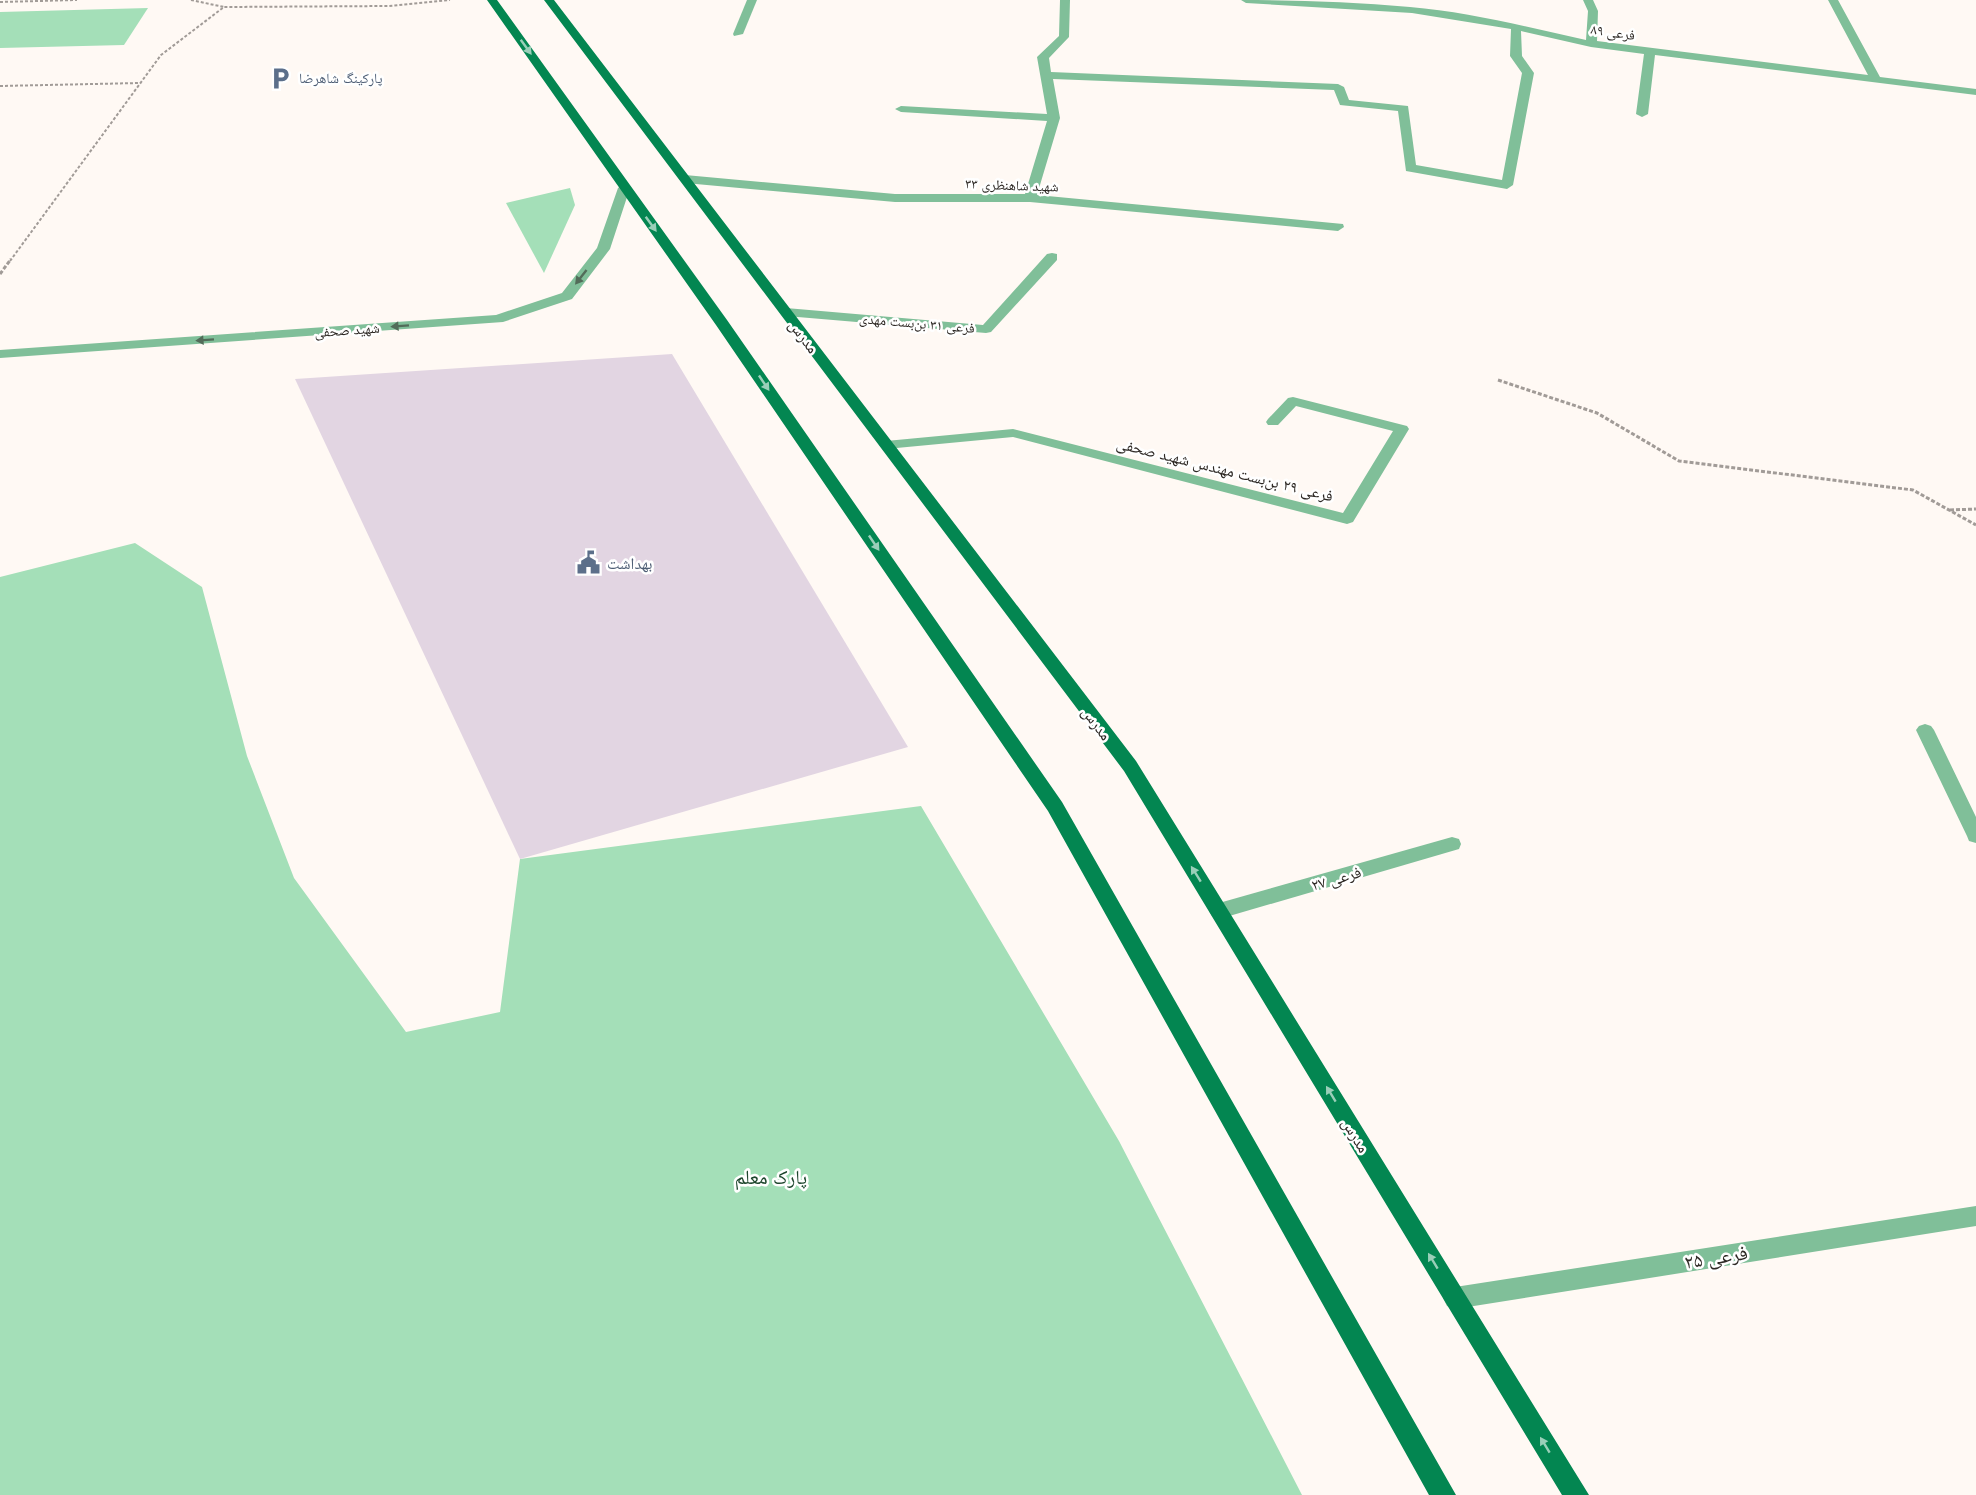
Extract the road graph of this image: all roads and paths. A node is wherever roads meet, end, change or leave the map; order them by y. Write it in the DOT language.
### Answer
graph roads {
  1 [pos="76,0"];
  2 [pos="191,0"];
  3 [pos="450,0"];
  4 [pos="492,0"];
  5 [pos="549,0"];
  6 [pos="752,0"];
  7 [pos="1065,0"];
  8 [pos="1246,0"];
  9 [pos="1588,0"];
  10 [pos="1833,0"];
  11 [pos="0,2"];
  12 [pos="1411,5"];
  13 [pos="224,7"];
  14 [pos="1516,27"];
  15 [pos="738,34"];
  16 [pos="1591,44"];
  17 [pos="1650,52"];
  18 [pos="1045,75"];
  19 [pos="1876,80"];
  20 [pos="140,83"];
  21 [pos="0,86"];
  22 [pos="1976,92"];
  23 [pos="901,109"];
  24 [pos="1642,114"];
  25 [pos="1054,118"];
  26 [pos="685,179"];
  27 [pos="624,188"];
  28 [pos="1030,198"];
  29 [pos="1338,227"];
  30 [pos="1052,257"];
  31 [pos="0,274"];
  32 [pos="786,312"];
  33 [pos="0,354"];
  34 [pos="1498,380"];
  35 [pos="1273,422"];
  36 [pos="886,445"];
  37 [pos="1976,509"];
  38 [pos="1949,510"];
  39 [pos="1976,525"];
  40 [pos="1926,730"];
  41 [pos="1976,836"];
  42 [pos="1452,844"];
  43 [pos="1219,911"];
  44 [pos="1976,1216"];
  45 [pos="1455,1298"];
  46 [pos="1443,1495"];
  47 [pos="1576,1495"];
  1 -- 11 [label="path"];
  2 -- 13 [label="path"];
  3 -- 13 [label="path"];
  4 -- 27 [label="main road, one-way"];
  5 -- 26 [label="main road, مدرس"];
  6 -- 15 [label="street"];
  7 -- 18 [label="street"];
  8 -- 12 [label="street, فرعی ۸۹"];
  9 -- 16 [label="street"];
  10 -- 19 [label="street"];
  12 -- 14 [label="street, فرعی ۸۹"];
  13 -- 20 [label="path"];
  14 -- 16 [label="street, فرعی ۸۹"];
  14 -- 18 [label="street"];
  16 -- 17 [label="street, فرعی ۸۹"];
  17 -- 19 [label="street, فرعی ۸۹"];
  17 -- 24 [label="street"];
  18 -- 25 [label="street"];
  19 -- 22 [label="street, فرعی ۸۹"];
  20 -- 21 [label="path"];
  20 -- 31 [label="path"];
  23 -- 25 [label="street"];
  25 -- 28 [label="street"];
  26 -- 28 [label="street, ۳۳ شهید شاهنظری"];
  26 -- 32 [label="main road, مدرس"];
  27 -- 33 [label="street, شهید صحفی, one-way"];
  27 -- 46 [label="main road, one-way"];
  28 -- 29 [label="street, ۳۳ شهید شاهنظری"];
  30 -- 32 [label="street, فرعی ۳۱ بن‌بست مهدی"];
  32 -- 36 [label="main road, مدرس"];
  34 -- 38 [label="path"];
  35 -- 36 [label="street, فرعی ۲۹ بن‌بست مهندس شهید صحفی"];
  43 -- 36 [label="main road, مدرس, one-way"];
  37 -- 38 [label="path"];
  38 -- 39 [label="path"];
  40 -- 41 [label="street"];
  42 -- 43 [label="street, فرعی ۲۷"];
  45 -- 43 [label="main road, مدرس, one-way"];
  44 -- 45 [label="street, فرعی ۲۵"];
  47 -- 45 [label="main road, مدرس, one-way"];
}
